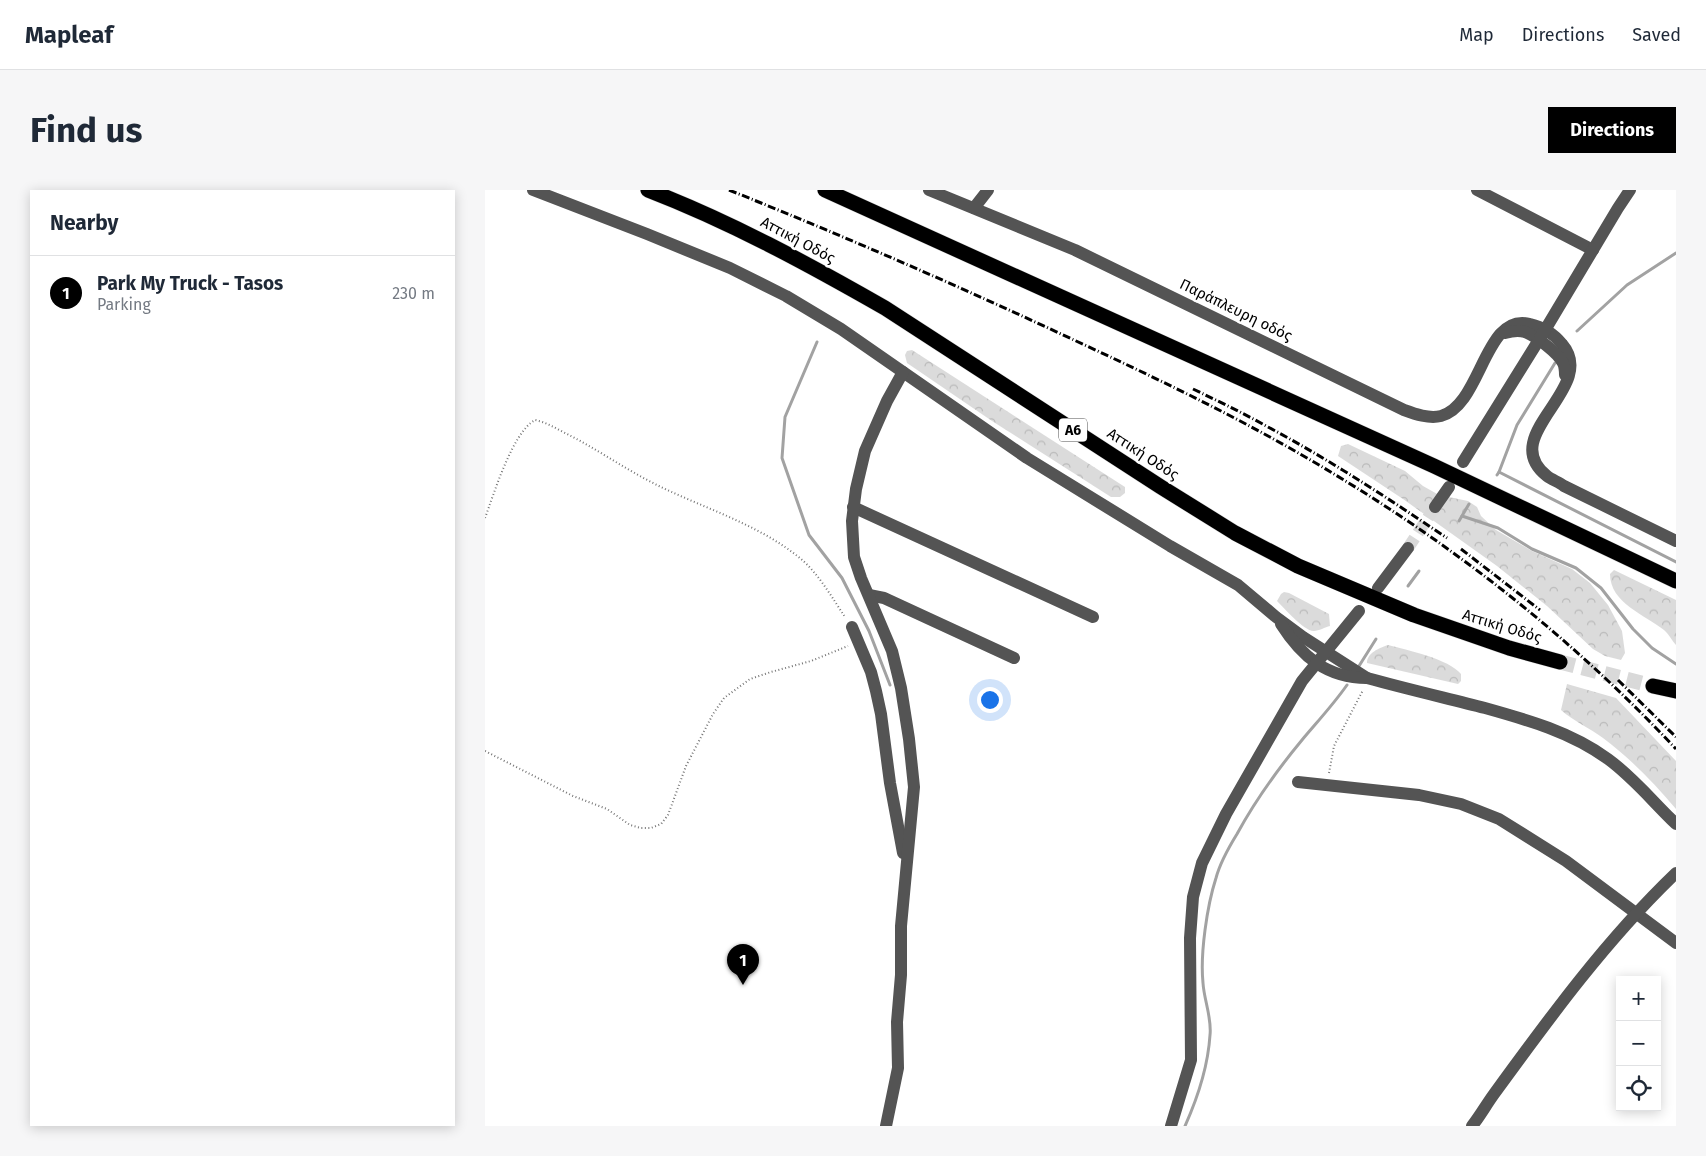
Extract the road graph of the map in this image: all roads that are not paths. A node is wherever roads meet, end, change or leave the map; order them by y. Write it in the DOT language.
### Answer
graph roads {
  1 [pos="533,190"];
  2 [pos="648,190"];
  3 [pos="825,190"];
  4 [pos="929,190"];
  5 [pos="988,190"];
  6 [pos="1477,190"];
  7 [pos="1624,192"];
  8 [pos="974,208"];
  9 [pos="1593,250"];
  10 [pos="1542,335"];
  11 [pos="903,372"];
  12 [pos="1463,462"];
  13 [pos="1449,487"];
  14 [pos="853,507"];
  15 [pos="1435,507"];
  16 [pos="1676,541"];
  17 [pos="1408,548"];
  18 [pos="1676,581"];
  19 [pos="1378,588"];
  20 [pos="869,596"];
  21 [pos="1359,611"];
  22 [pos="1093,617"];
  23 [pos="1276,617"];
  24 [pos="851,627"];
  25 [pos="1326,652"];
  26 [pos="1014,658"];
  27 [pos="1560,662"];
  28 [pos="1316,663"];
  29 [pos="1367,678"];
  30 [pos="1653,686"];
  31 [pos="1676,692"];
  32 [pos="1298,782"];
  33 [pos="1676,824"];
  34 [pos="906,869"];
  35 [pos="1676,873"];
  36 [pos="1636,913"];
  37 [pos="1676,943"];
  38 [pos="886,1126"];
  39 [pos="1171,1126"];
  40 [pos="1472,1126"];
  1 -- 11 [label="street"];
  2 -- 27 [label="highway, Αττική Οδός / Α6"];
  3 -- 18 [label="highway"];
  4 -- 8 [label="street, Παράπλευρη οδός"];
  5 -- 8 [label="street"];
  6 -- 9 [label="street"];
  7 -- 9 [label="street"];
  8 -- 10 [label="street, Παράπλευρη οδός"];
  9 -- 10 [label="street"];
  10 -- 12 [label="street"];
  10 -- 16 [label="street, Παράπλευρη οδός"];
  11 -- 14 [label="street"];
  11 -- 23 [label="street"];
  13 -- 15 [label="street"];
  14 -- 20 [label="street"];
  14 -- 22 [label="street"];
  17 -- 19 [label="street"];
  20 -- 26 [label="street"];
  20 -- 34 [label="street"];
  21 -- 25 [label="street"];
  23 -- 25 [label="street"];
  23 -- 28 [label="street"];
  24 -- 34 [label="street"];
  25 -- 28 [label="street"];
  25 -- 29 [label="street"];
  28 -- 29 [label="street"];
  28 -- 39 [label="street"];
  29 -- 33 [label="street"];
  30 -- 31 [label="highway"];
  32 -- 36 [label="street"];
  34 -- 38 [label="street"];
  35 -- 36 [label="street"];
  36 -- 37 [label="street"];
  36 -- 40 [label="street"];
}
